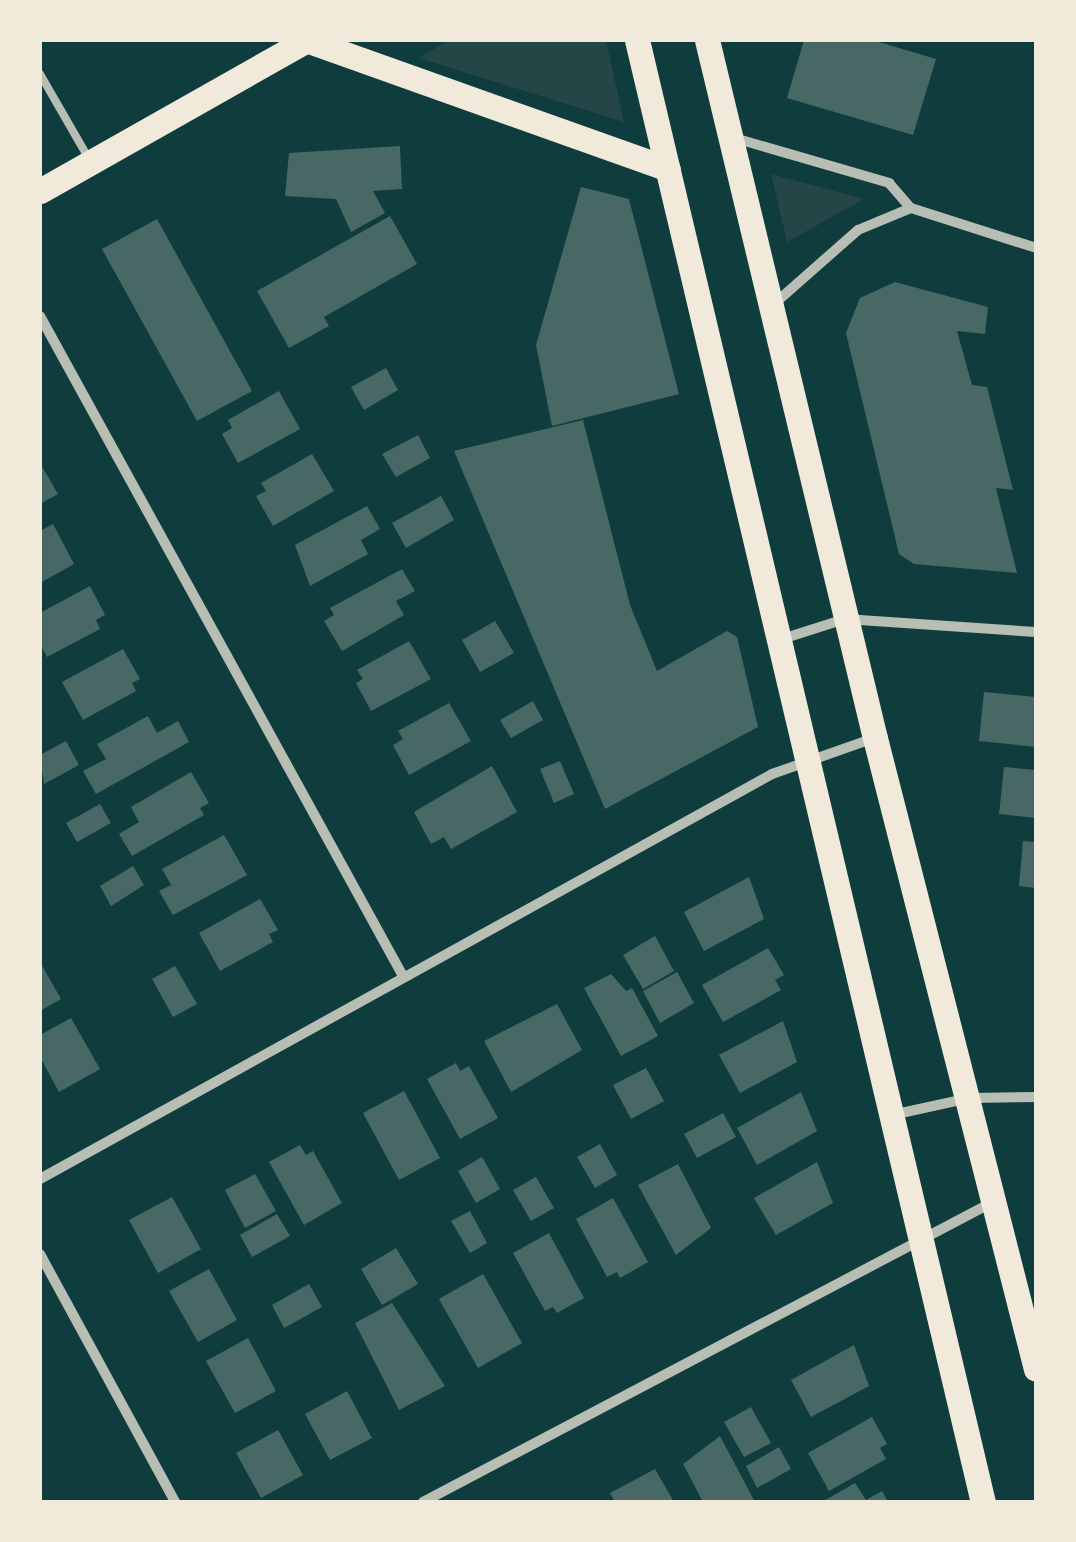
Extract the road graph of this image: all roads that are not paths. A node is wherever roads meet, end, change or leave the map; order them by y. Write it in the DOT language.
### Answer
graph roads {
  1 [pos="306,40"];
  2 [pos="637,40"];
  3 [pos="708,40"];
  4 [pos="40,74"];
  5 [pos="728,136"];
  6 [pos="92,163"];
  7 [pos="668,169"];
  8 [pos="40,192"];
  9 [pos="911,208"];
  10 [pos="1036,248"];
  11 [pos="771,307"];
  12 [pos="40,316"];
  13 [pos="846,619"];
  14 [pos="1036,632"];
  15 [pos="778,640"];
  16 [pos="874,738"];
  17 [pos="807,758"];
  18 [pos="403,976"];
  19 [pos="1036,1097"];
  20 [pos="970,1098"];
  21 [pos="892,1115"];
  22 [pos="40,1179"];
  23 [pos="996,1200"];
  24 [pos="920,1238"];
  25 [pos="40,1254"];
  26 [pos="1036,1369"];
  27 [pos="175,1502"];
  28 [pos="423,1502"];
  29 [pos="983,1502"];
  1 -- 6 [label="main road"];
  1 -- 7 [label="main road"];
  2 -- 7 [label="main road"];
  3 -- 5 [label="main road"];
  4 -- 6 [label="lane"];
  5 -- 9 [label="street"];
  5 -- 11 [label="main road"];
  6 -- 8 [label="main road"];
  7 -- 15 [label="main road"];
  9 -- 10 [label="street"];
  9 -- 11 [label="street"];
  11 -- 13 [label="main road"];
  12 -- 18 [label="street"];
  13 -- 14 [label="street"];
  13 -- 15 [label="street"];
  13 -- 16 [label="main road"];
  15 -- 17 [label="main road"];
  16 -- 17 [label="street"];
  16 -- 20 [label="main road"];
  17 -- 18 [label="street"];
  17 -- 21 [label="main road"];
  18 -- 22 [label="street"];
  19 -- 20 [label="street"];
  20 -- 21 [label="street"];
  20 -- 23 [label="main road"];
  21 -- 24 [label="main road"];
  23 -- 24 [label="street"];
  23 -- 26 [label="main road"];
  24 -- 28 [label="street"];
  24 -- 29 [label="main road"];
  25 -- 27 [label="street"];
}
